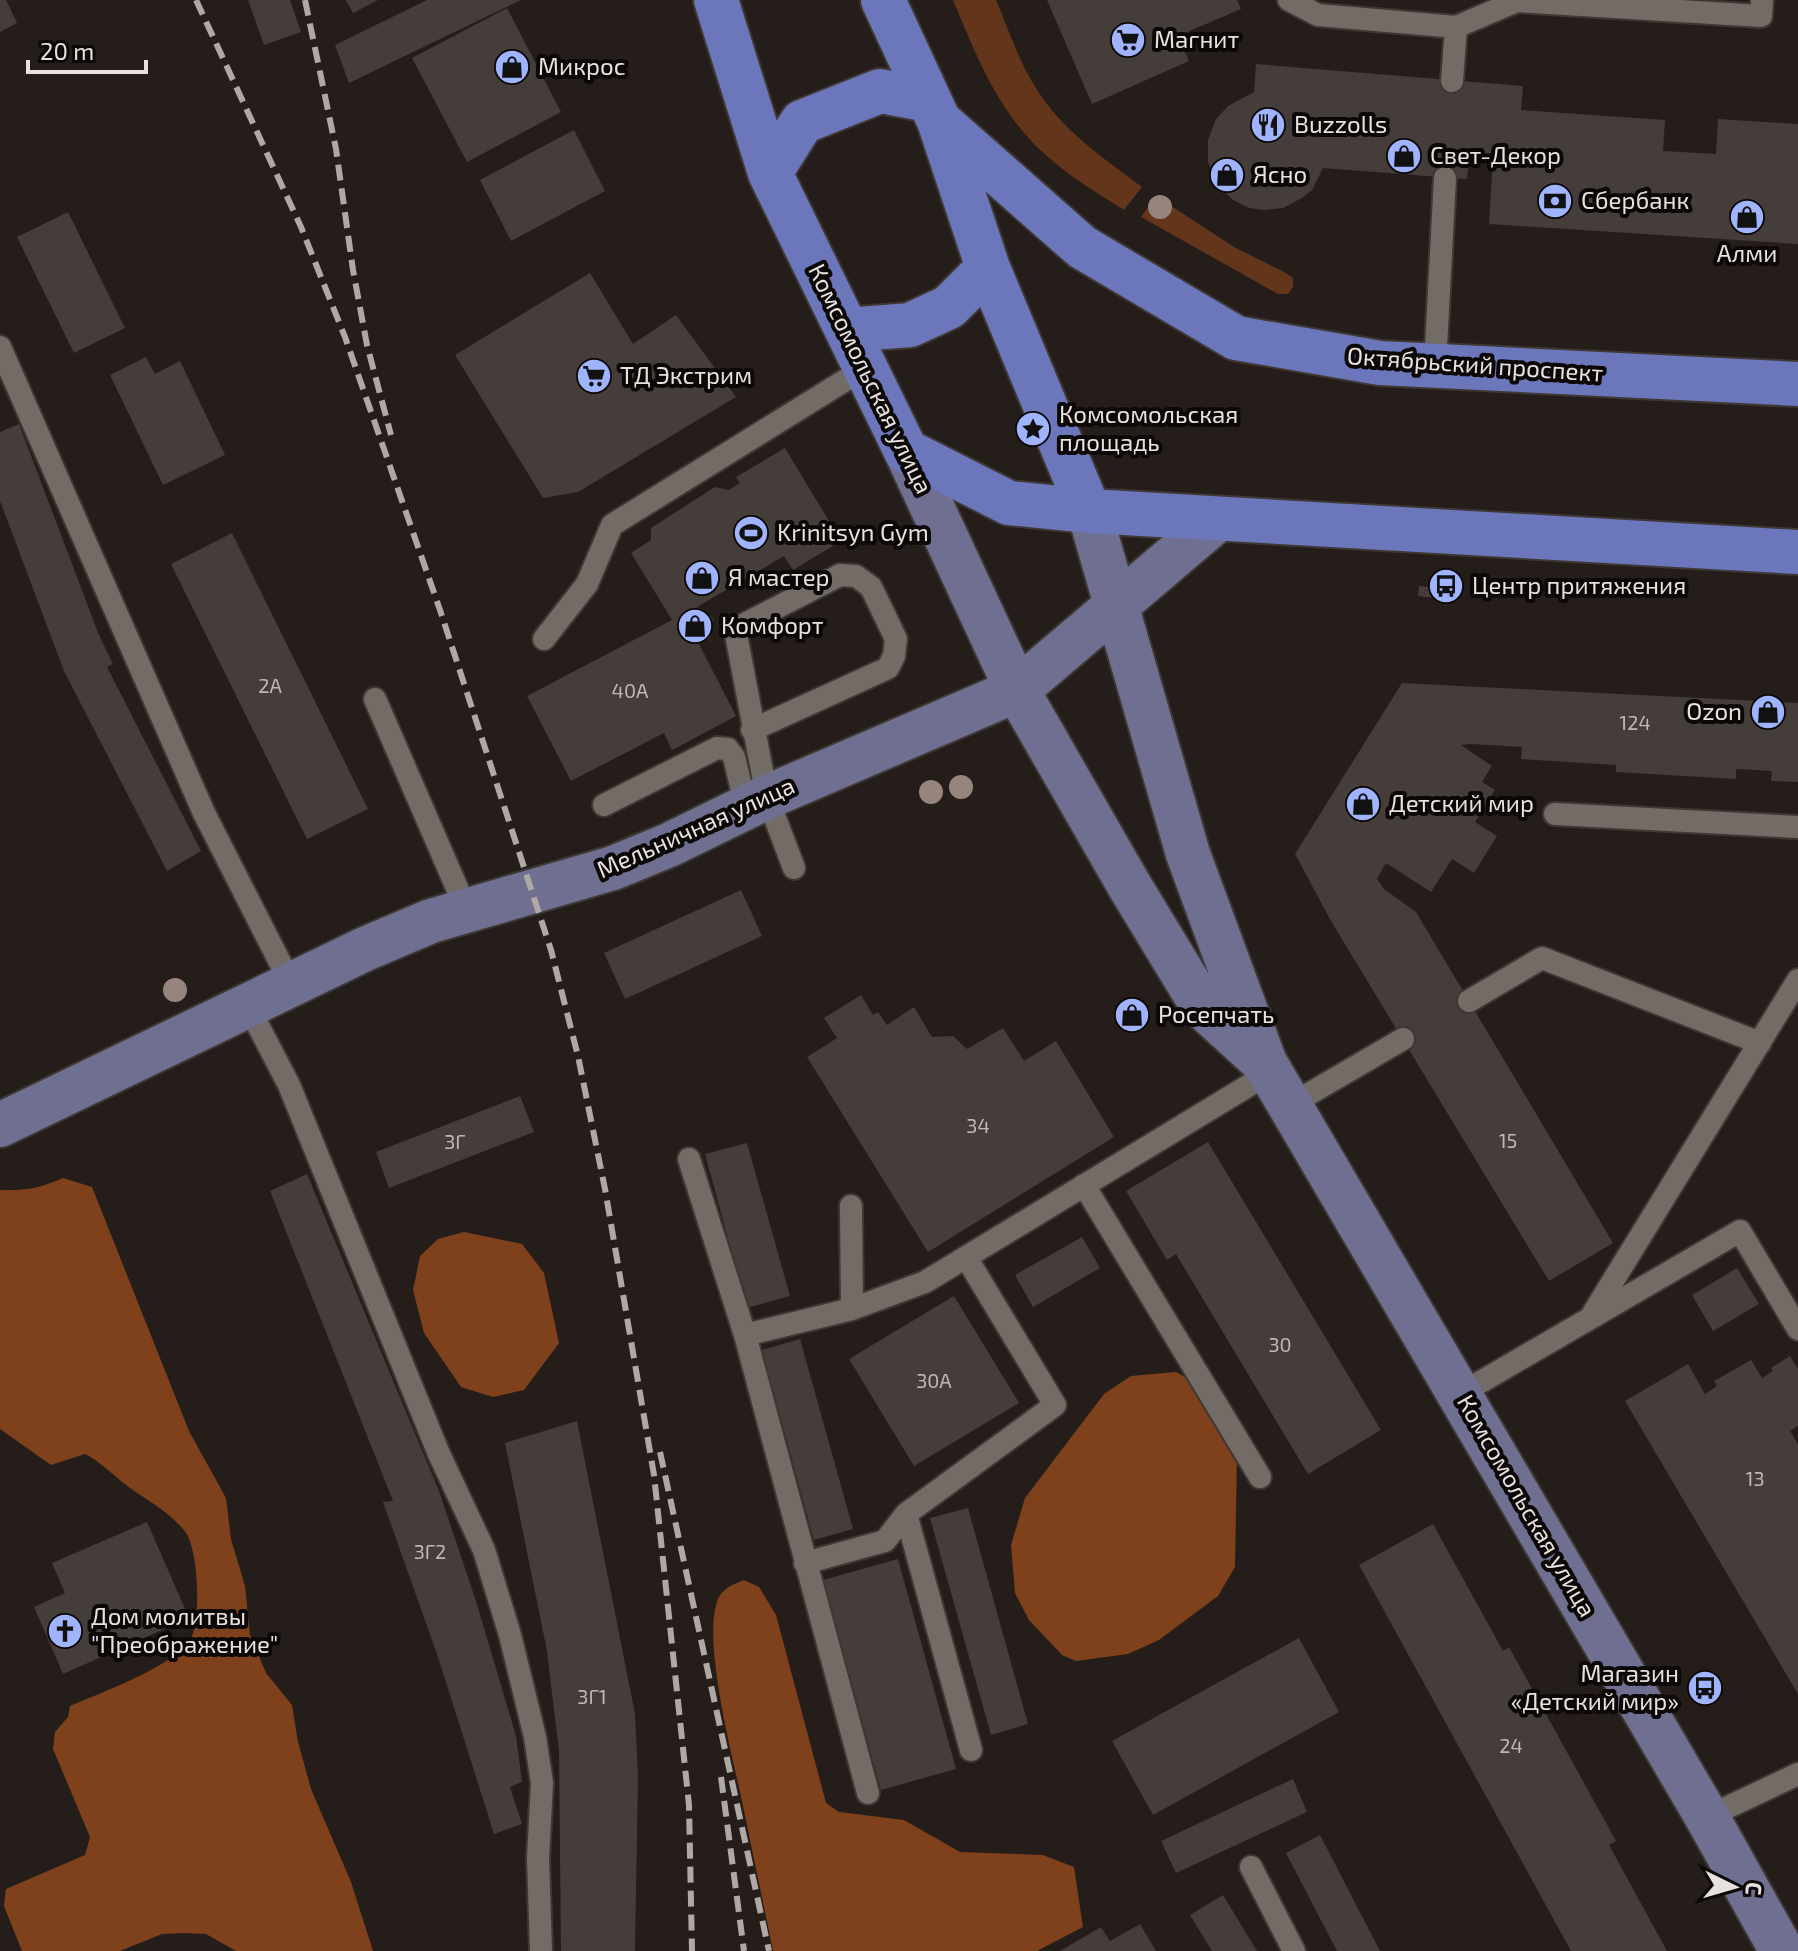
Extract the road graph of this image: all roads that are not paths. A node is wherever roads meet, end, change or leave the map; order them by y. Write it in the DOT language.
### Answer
graph roads {
  1 [pos="716,0"];
  2 [pos="883,0"];
  3 [pos="1289,0"];
  4 [pos="1762,0"];
  5 [pos="1456,27"];
  6 [pos="1452,81"];
  7 [pos="933,111"];
  8 [pos="770,173"];
  9 [pos="1445,178"];
  10 [pos="988,268"];
  11 [pos="0,347"];
  12 [pos="856,349"];
  13 [pos="1435,366"];
  14 [pos="1798,384"];
  15 [pos="906,451"];
  16 [pos="1089,511"];
  17 [pos="1218,519"];
  18 [pos="1798,552"];
  19 [pos="1116,606"];
  20 [pos="544,639"];
  21 [pos="1017,690"];
  22 [pos="375,699"];
  23 [pos="752,730"];
  24 [pos="756,802"];
  25 [pos="604,805"];
  26 [pos="1555,814"];
  27 [pos="1798,827"];
  28 [pos="794,868"];
  29 [pos="467,911"];
  30 [pos="1798,980"];
  31 [pos="291,984"];
  32 [pos="1469,1001"];
  33 [pos="248,1006"];
  34 [pos="1403,1039"];
  35 [pos="1760,1043"];
  36 [pos="1275,1080"];
  37 [pos="0,1125"];
  38 [pos="689,1159"];
  39 [pos="1084,1185"];
  40 [pos="851,1206"];
  41 [pos="966,1257"];
  42 [pos="852,1309"];
  43 [pos="1589,1319"];
  44 [pos="1798,1329"];
  45 [pos="745,1335"];
  46 [pos="1460,1394"];
  47 [pos="1260,1477"];
  48 [pos="906,1514"];
  49 [pos="805,1563"];
  50 [pos="971,1750"];
  51 [pos="1798,1774"];
  52 [pos="868,1793"];
  53 [pos="1707,1817"];
  54 [pos="1251,1867"];
  55 [pos="541,1951"];
  56 [pos="1294,1951"];
  57 [pos="1782,1951"];
  1 -- 8 [label="main road, Комсомольская улица"];
  2 -- 7 [label="main road, Комсомольская улица"];
  3 -- 5 [label="lane"];
  4 -- 5 [label="lane"];
  5 -- 6 [label="lane"];
  7 -- 8 [label="main road"];
  7 -- 10 [label="main road, Комсомольская улица"];
  7 -- 13 [label="main road, Октябрьский проспект"];
  8 -- 12 [label="main road, Комсомольская улица"];
  9 -- 13 [label="lane"];
  10 -- 12 [label="main road"];
  10 -- 16 [label="main road, Комсомольская улица"];
  11 -- 31 [label="lane"];
  12 -- 15 [label="main road, Комсомольская улица"];
  12 -- 20 [label="lane"];
  13 -- 14 [label="main road, Октябрьский проспект"];
  15 -- 16 [label="main road"];
  15 -- 21 [label="main road, Комсомольская улица"];
  16 -- 17 [label="main road"];
  16 -- 19 [label="main road, Комсомольская улица"];
  17 -- 18 [label="main road"];
  17 -- 19 [label="main road, Мельничная улица"];
  19 -- 21 [label="main road, Мельничная улица"];
  19 -- 36 [label="main road, Комсомольская улица"];
  21 -- 24 [label="main road, Мельничная улица"];
  21 -- 36 [label="main road, Комсомольская улица"];
  22 -- 29 [label="lane"];
  23 -- 23 [label="lane"];
  23 -- 24 [label="lane"];
  24 -- 25 [label="lane"];
  24 -- 28 [label="lane"];
  24 -- 29 [label="main road, Мельничная улица"];
  26 -- 27 [label="lane"];
  29 -- 31 [label="main road, Мельничная улица"];
  30 -- 35 [label="lane"];
  31 -- 33 [label="main road, Мельничная улица"];
  32 -- 35 [label="lane"];
  33 -- 37 [label="main road, Мельничная улица"];
  33 -- 55 [label="lane"];
  34 -- 36 [label="lane"];
  35 -- 43 [label="lane"];
  36 -- 39 [label="lane"];
  36 -- 46 [label="main road, Комсомольская улица"];
  38 -- 45 [label="lane"];
  39 -- 41 [label="lane"];
  39 -- 47 [label="lane"];
  40 -- 42 [label="lane"];
  41 -- 42 [label="lane"];
  41 -- 48 [label="lane"];
  42 -- 45 [label="lane"];
  43 -- 44 [label="lane"];
  43 -- 46 [label="lane"];
  45 -- 49 [label="lane"];
  46 -- 53 [label="main road, Комсомольская улица"];
  48 -- 49 [label="lane"];
  48 -- 50 [label="lane"];
  49 -- 52 [label="lane"];
  51 -- 53 [label="lane"];
  53 -- 57 [label="main road, Комсомольская улица"];
  54 -- 56 [label="lane"];
}
